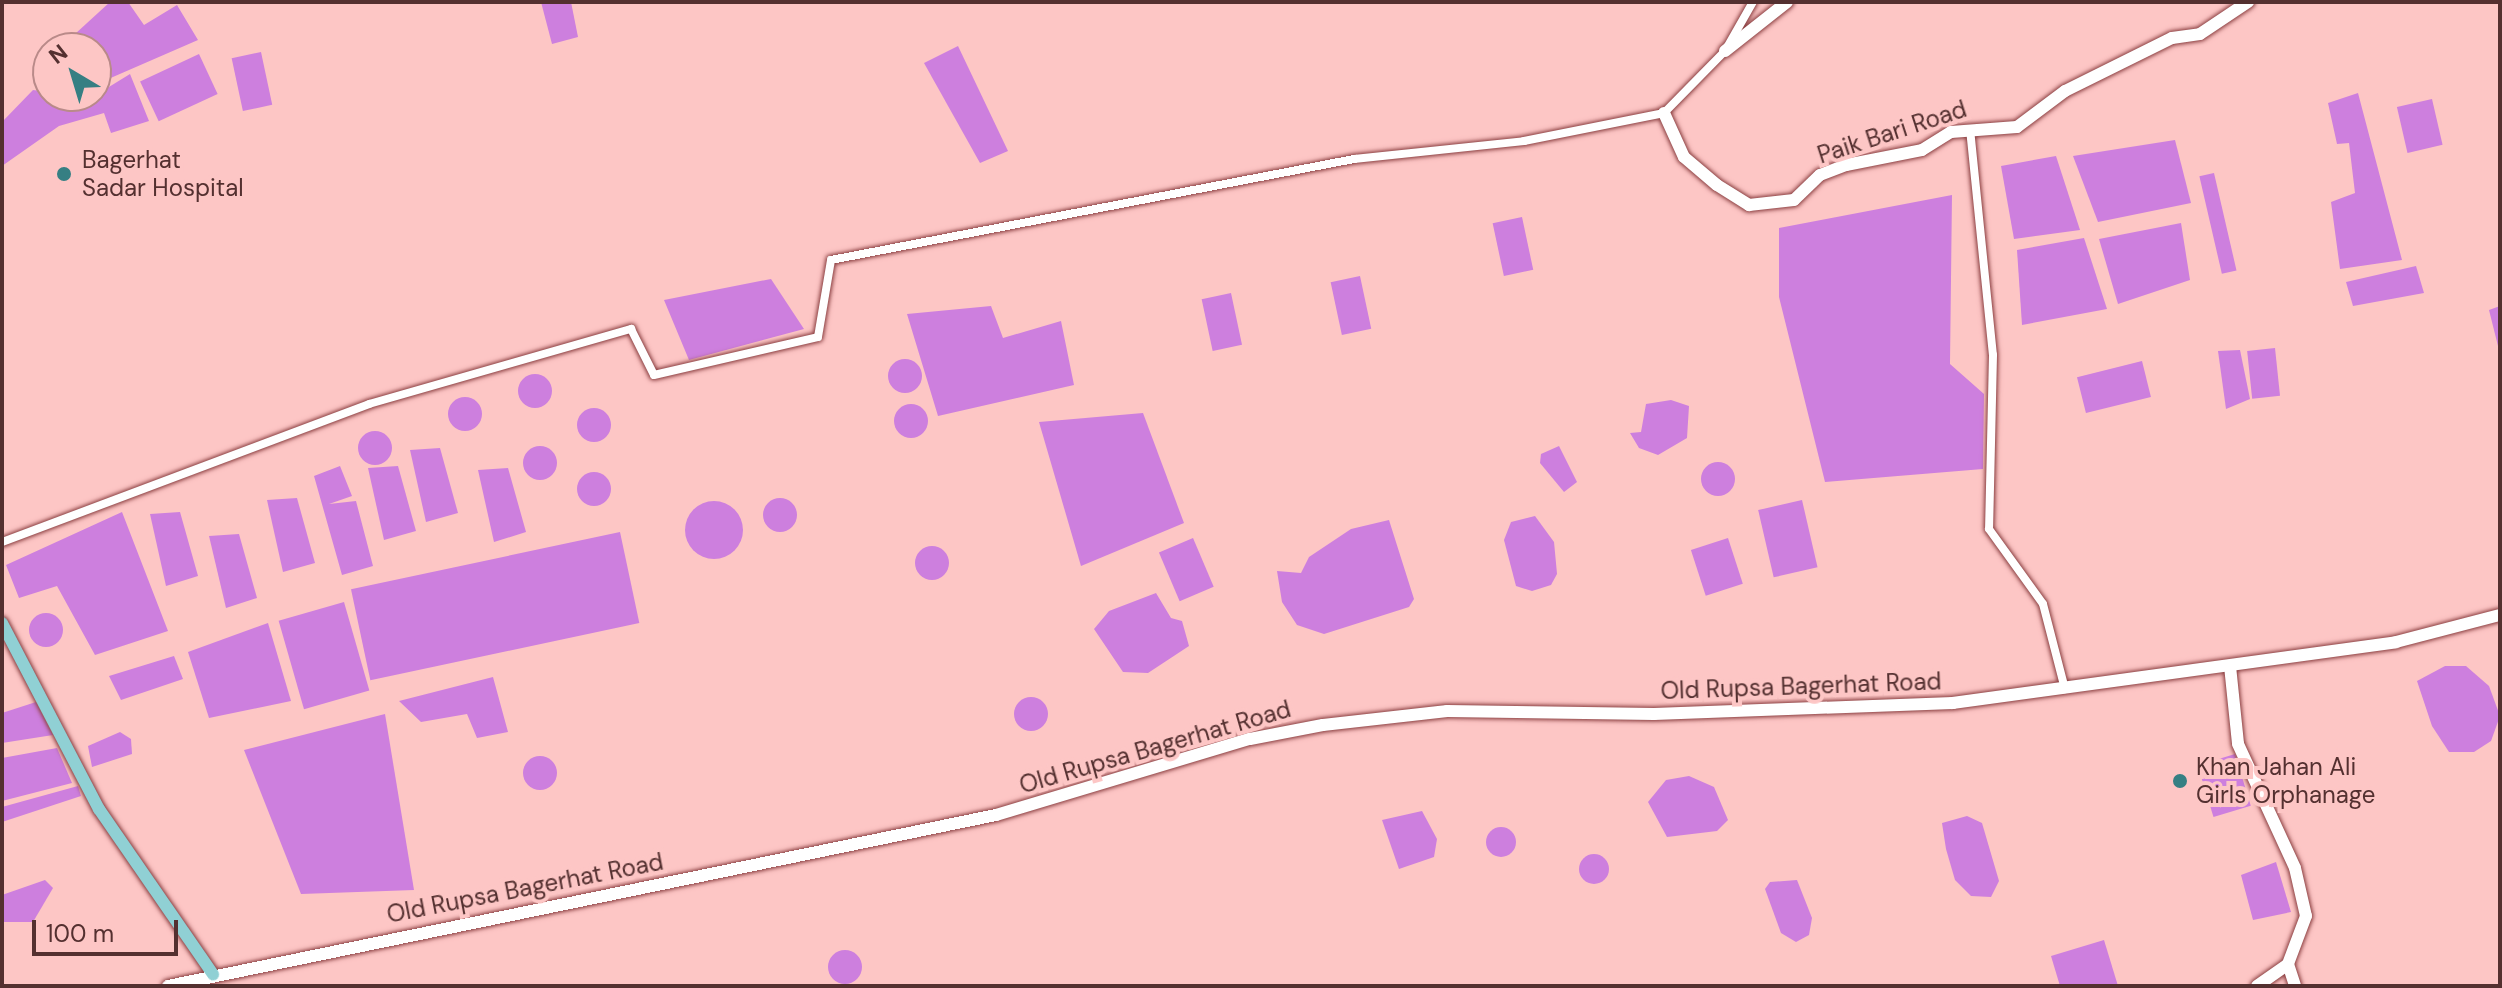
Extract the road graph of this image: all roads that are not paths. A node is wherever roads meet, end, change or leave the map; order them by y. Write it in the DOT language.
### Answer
graph roads {
  1 [pos="1753,2"];
  2 [pos="1787,2"];
  3 [pos="2248,2"];
  4 [pos="1725,51"];
  5 [pos="1664,113"];
  6 [pos="1970,128"];
  7 [pos="2,542"];
  8 [pos="2500,615"];
  9 [pos="2,623"];
  10 [pos="2230,666"];
  11 [pos="2065,690"];
  12 [pos="2288,964"];
  13 [pos="213,974"];
  14 [pos="168,986"];
  15 [pos="2257,986"];
  16 [pos="2295,986"];
  1 -- 4 [label="street"];
  2 -- 4 [label="street"];
  3 -- 6 [label="street, Paik Bari Road"];
  4 -- 5 [label="street"];
  5 -- 6 [label="street, Paik Bari Road"];
  5 -- 7 [label="street"];
  6 -- 11 [label="street"];
  8 -- 10 [label="street, Old Rupsa Bagerhat Road"];
  9 -- 13 [label="main road"];
  10 -- 11 [label="street, Old Rupsa Bagerhat Road"];
  10 -- 12 [label="street"];
  11 -- 13 [label="street, Old Rupsa Bagerhat Road"];
  12 -- 15 [label="street"];
  12 -- 16 [label="street"];
  13 -- 14 [label="street, Old Rupsa Bagerhat Road"];
}
